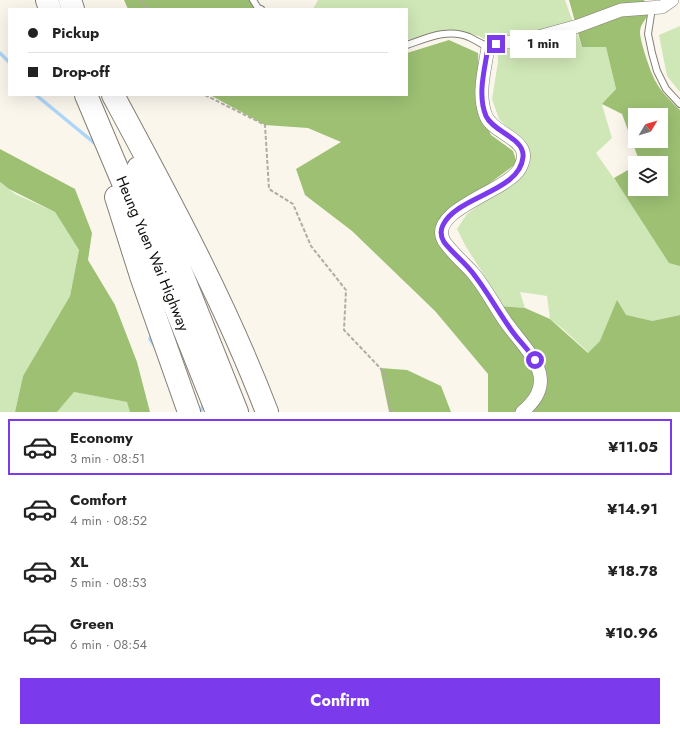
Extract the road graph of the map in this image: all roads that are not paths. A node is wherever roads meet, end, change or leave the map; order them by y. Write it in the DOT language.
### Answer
graph roads {
  1 [pos="672,0"];
  2 [pos="652,8"];
  3 [pos="408,45"];
  4 [pos="488,47"];
  5 [pos="85,96"];
  6 [pos="85,96"];
  7 [pos="107,96"];
  8 [pos="114,96"];
  9 [pos="680,104"];
  10 [pos="189,412"];
  11 [pos="217,412"];
  12 [pos="237,412"];
  13 [pos="267,412"];
  14 [pos="522,412"];
  1 -- 2 [label="street"];
  2 -- 4 [label="street"];
  2 -- 9 [label="lane"];
  3 -- 4 [label="lane"];
  4 -- 14 [label="street"];
  5 -- 10 [label="highway"];
  6 -- 11 [label="highway, Heung Yuen Wai Highway"];
  7 -- 12 [label="highway, Heung Yuen Wai Highway"];
  8 -- 13 [label="highway"];
}
